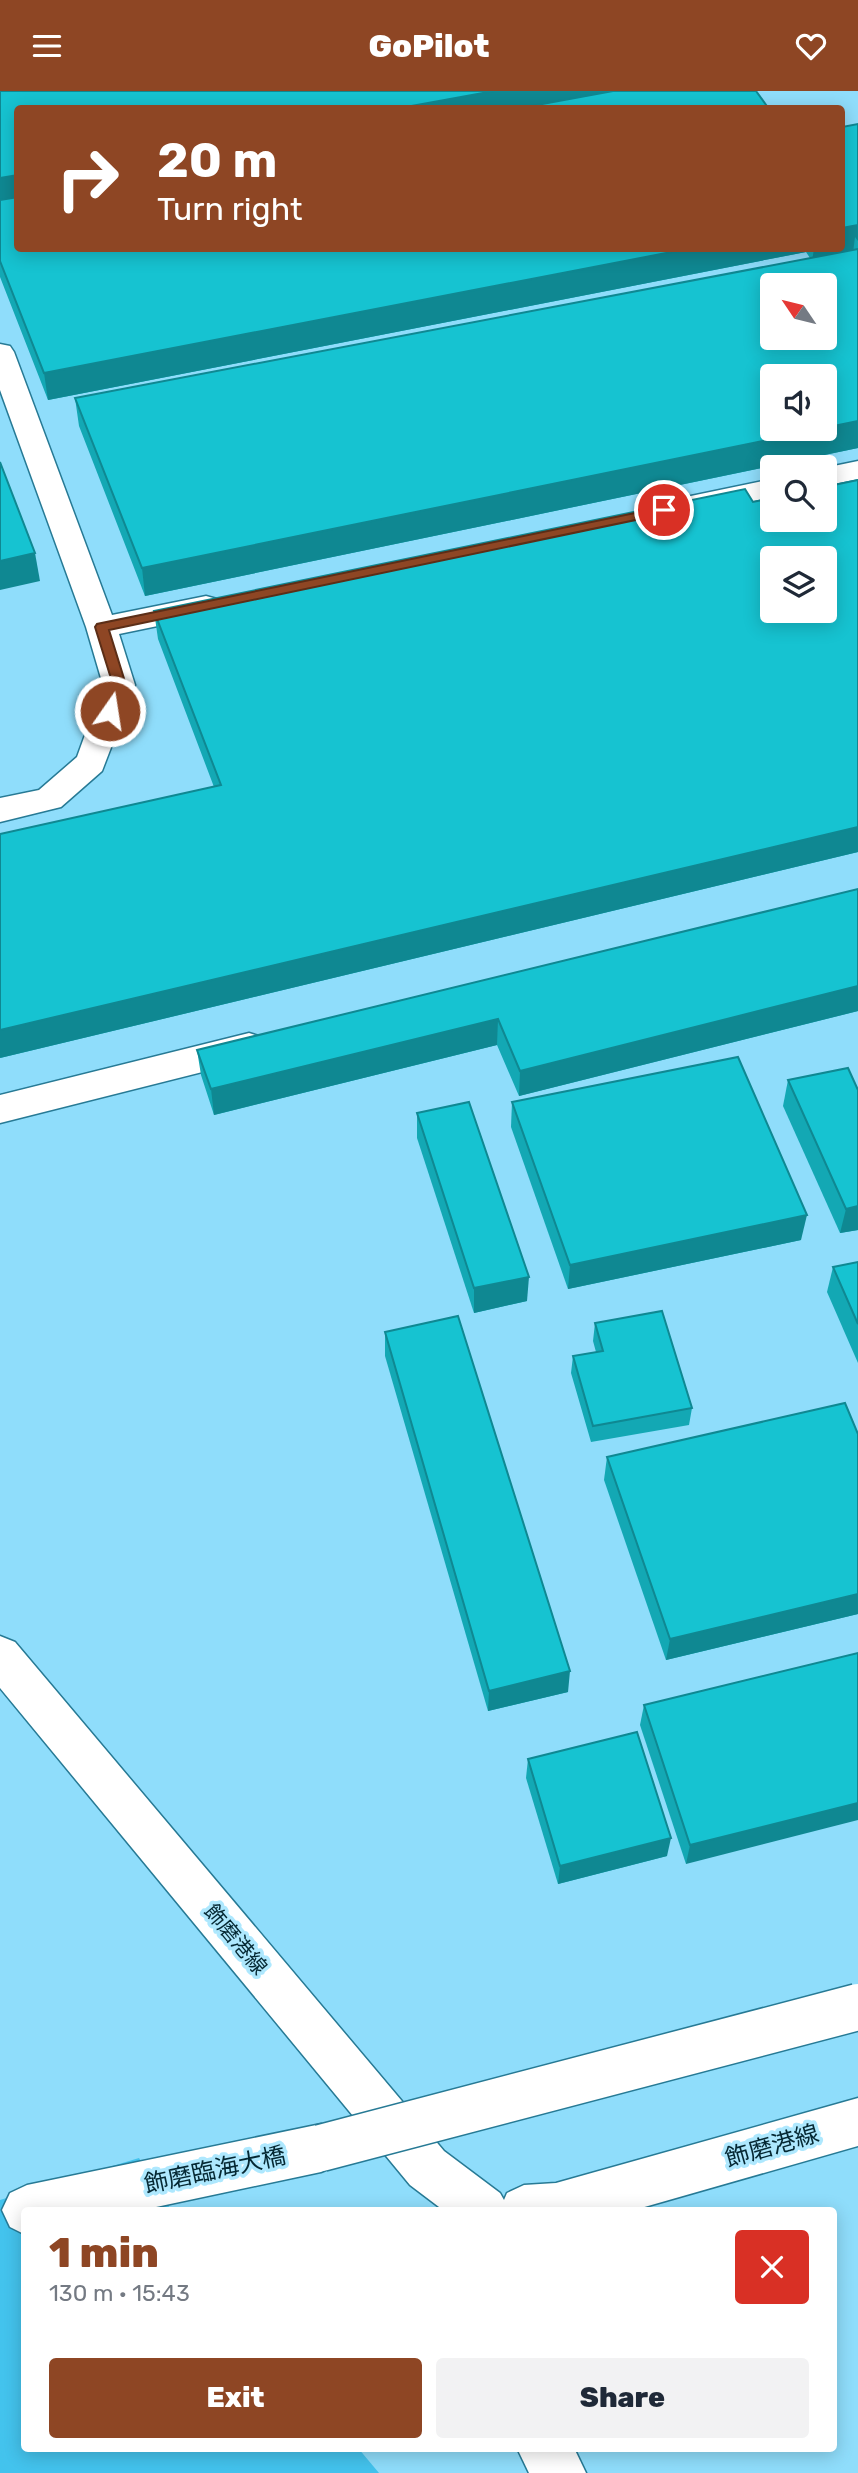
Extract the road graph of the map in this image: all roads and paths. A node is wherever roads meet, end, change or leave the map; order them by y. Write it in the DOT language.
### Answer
graph roads {
  1 [pos="0,352"];
  2 [pos="858,470"];
  3 [pos="837,474"];
  4 [pos="760,491"];
  5 [pos="662,511"];
  6 [pos="238,599"];
  7 [pos="102,627"];
  8 [pos="0,810"];
  9 [pos="282,1039"];
  10 [pos="0,1109"];
  11 [pos="0,1656"];
  12 [pos="858,2007"];
  13 [pos="858,2122"];
  14 [pos="45,2207"];
  15 [pos="479,2207"];
  16 [pos="560,2207"];
  17 [pos="21,2212"];
  18 [pos="0,2216"];
  19 [pos="546,2452"];
  20 [pos="560,2473"];
  1 -- 7 [label="main road"];
  2 -- 3 [label="main road"];
  4 -- 5 [label="main road"];
  6 -- 7 [label="main road"];
  7 -- 8 [label="main road"];
  9 -- 10 [label="main road"];
  11 -- 15 [label="main road, 飾磨港線"];
  12 -- 14 [label="main road, 飾磨臨海大橋, bridge"];
  13 -- 16 [label="main road, 飾磨港線"];
  17 -- 18 [label="main road, 飾磨臨海大橋"];
  19 -- 20 [label="main road"];
}
